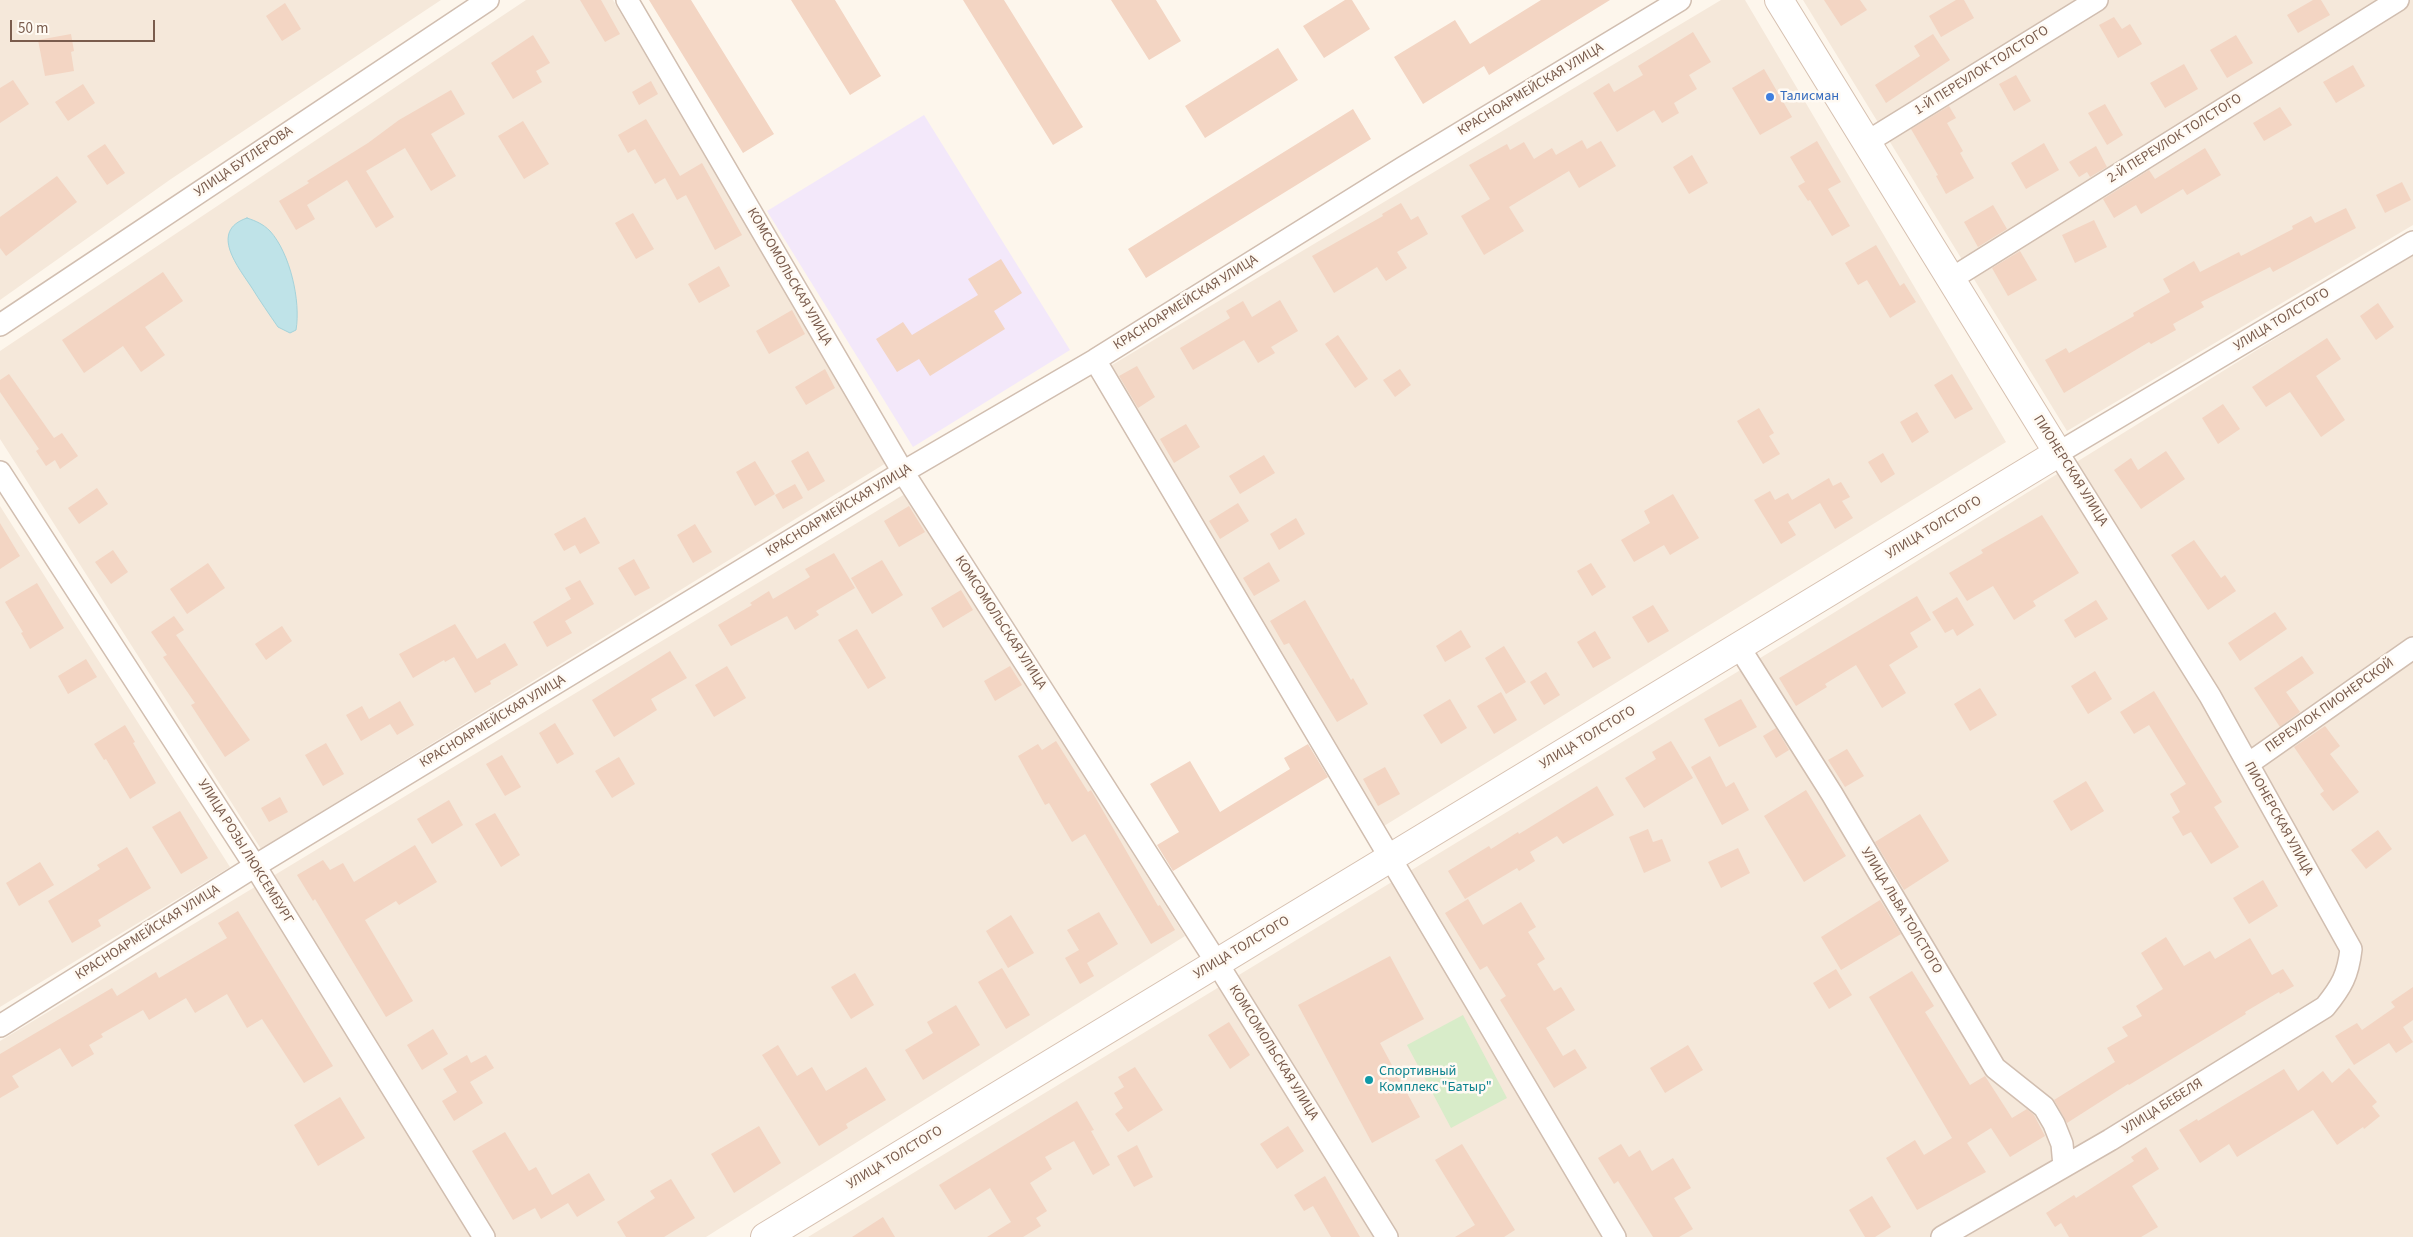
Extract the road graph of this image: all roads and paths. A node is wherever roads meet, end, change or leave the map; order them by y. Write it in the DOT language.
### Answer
graph roads {
  1 [pos="488,0"];
  2 [pos="626,0"];
  3 [pos="1680,0"];
  4 [pos="1779,0"];
  5 [pos="2097,0"];
  6 [pos="2398,0"];
  7 [pos="1867,142"];
  8 [pos="2413,242"];
  9 [pos="1951,279"];
  10 [pos="0,325"];
  11 [pos="1095,360"];
  12 [pos="2058,453"];
  13 [pos="0,472"];
  14 [pos="903,472"];
  15 [pos="1739,647"];
  16 [pos="2413,648"];
  17 [pos="2248,764"];
  18 [pos="1391,858"];
  19 [pos="255,866"];
  20 [pos="2351,949"];
  21 [pos="1217,963"];
  22 [pos="0,1026"];
  23 [pos="2064,1166"];
  24 [pos="484,1237"];
  25 [pos="765,1237"];
  26 [pos="1387,1237"];
  27 [pos="1615,1237"];
  28 [pos="1942,1237"];
  1 -- 10 [label="street, УЛИЦА БУТЛЕРОВА"];
  2 -- 14 [label="street, КОМСОМОЛЬСКАЯ УЛИЦА"];
  3 -- 11 [label="street, КРАСНОАРМЕЙСКАЯ УЛИЦА"];
  4 -- 7 [label="street, ПИОНЕРСКАЯ УЛИЦА"];
  5 -- 7 [label="street, 1-Й ПЕРЕУЛОК ТОЛСТОГО"];
  6 -- 9 [label="street, 2-Й ПЕРЕУЛОК ТОЛСТОГО"];
  7 -- 9 [label="street, ПИОНЕРСКАЯ УЛИЦА"];
  8 -- 12 [label="street, УЛИЦА ТОЛСТОГО"];
  9 -- 12 [label="street, ПИОНЕРСКАЯ УЛИЦА"];
  11 -- 14 [label="street, КРАСНОАРМЕЙСКАЯ УЛИЦА"];
  11 -- 18 [label="street"];
  12 -- 15 [label="street, УЛИЦА ТОЛСТОГО"];
  12 -- 17 [label="street, ПИОНЕРСКАЯ УЛИЦА"];
  13 -- 19 [label="street, УЛИЦА РОЗЫ ЛЮКСЕМБУРГ"];
  14 -- 19 [label="street, КРАСНОАРМЕЙСКАЯ УЛИЦА"];
  14 -- 21 [label="street, КОМСОМОЛЬСКАЯ УЛИЦА"];
  15 -- 18 [label="street, УЛИЦА ТОЛСТОГО"];
  15 -- 23 [label="street, УЛИЦА ЛЬВА ТОЛСТОГО"];
  16 -- 17 [label="street, ПЕРЕУЛОК ПИОНЕРСКОЙ"];
  17 -- 20 [label="street, ПИОНЕРСКАЯ УЛИЦА"];
  18 -- 21 [label="street, УЛИЦА ТОЛСТОГО"];
  18 -- 27 [label="street"];
  19 -- 22 [label="street, КРАСНОАРМЕЙСКАЯ УЛИЦА"];
  19 -- 24 [label="street, УЛИЦА РОЗЫ ЛЮКСЕМБУРГ"];
  20 -- 23 [label="street, УЛИЦА БЕБЕЛЯ"];
  21 -- 25 [label="street, УЛИЦА ТОЛСТОГО"];
  21 -- 26 [label="street, КОМСОМОЛЬСКАЯ УЛИЦА"];
  23 -- 28 [label="street, УЛИЦА БЕБЕЛЯ"];
}
